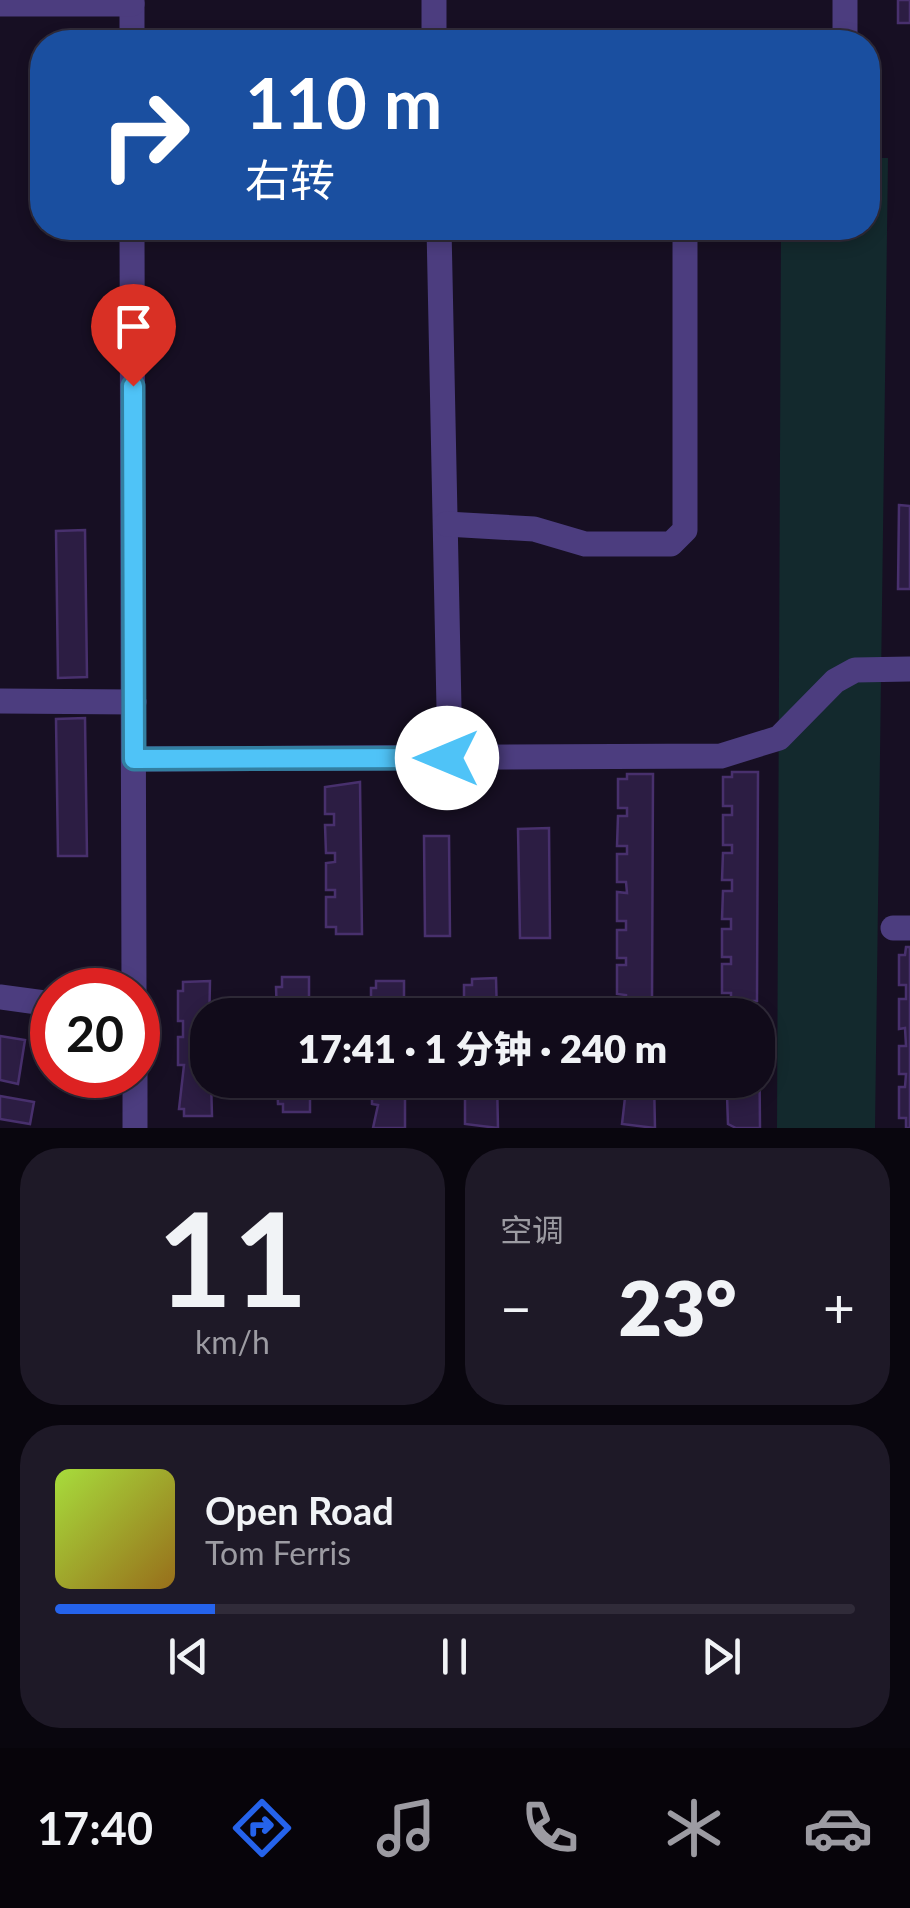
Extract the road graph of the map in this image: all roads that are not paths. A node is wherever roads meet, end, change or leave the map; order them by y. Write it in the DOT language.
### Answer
graph roads {
  1 [pos="434,0"];
  2 [pos="845,0"];
  3 [pos="132,2"];
  4 [pos="0,4"];
  5 [pos="132,30"];
  6 [pos="434,30"];
  7 [pos="845,30"];
  8 [pos="132,240"];
  9 [pos="440,240"];
  10 [pos="686,240"];
  11 [pos="446,524"];
  12 [pos="910,670"];
  13 [pos="0,701"];
  14 [pos="134,702"];
  15 [pos="450,708"];
  16 [pos="134,759"];
  17 [pos="134,968"];
  18 [pos="0,998"];
  19 [pos="30,1001"];
  20 [pos="134,1098"];
  21 [pos="135,1128"];
  1 -- 6 [label="street"];
  2 -- 7 [label="street"];
  3 -- 4 [label="street"];
  3 -- 5 [label="street"];
  8 -- 14 [label="street"];
  9 -- 11 [label="street"];
  10 -- 11 [label="street"];
  11 -- 15 [label="street"];
  12 -- 16 [label="street"];
  13 -- 14 [label="street"];
  14 -- 16 [label="street"];
  16 -- 17 [label="street"];
  18 -- 19 [label="street"];
  20 -- 21 [label="street"];
}
